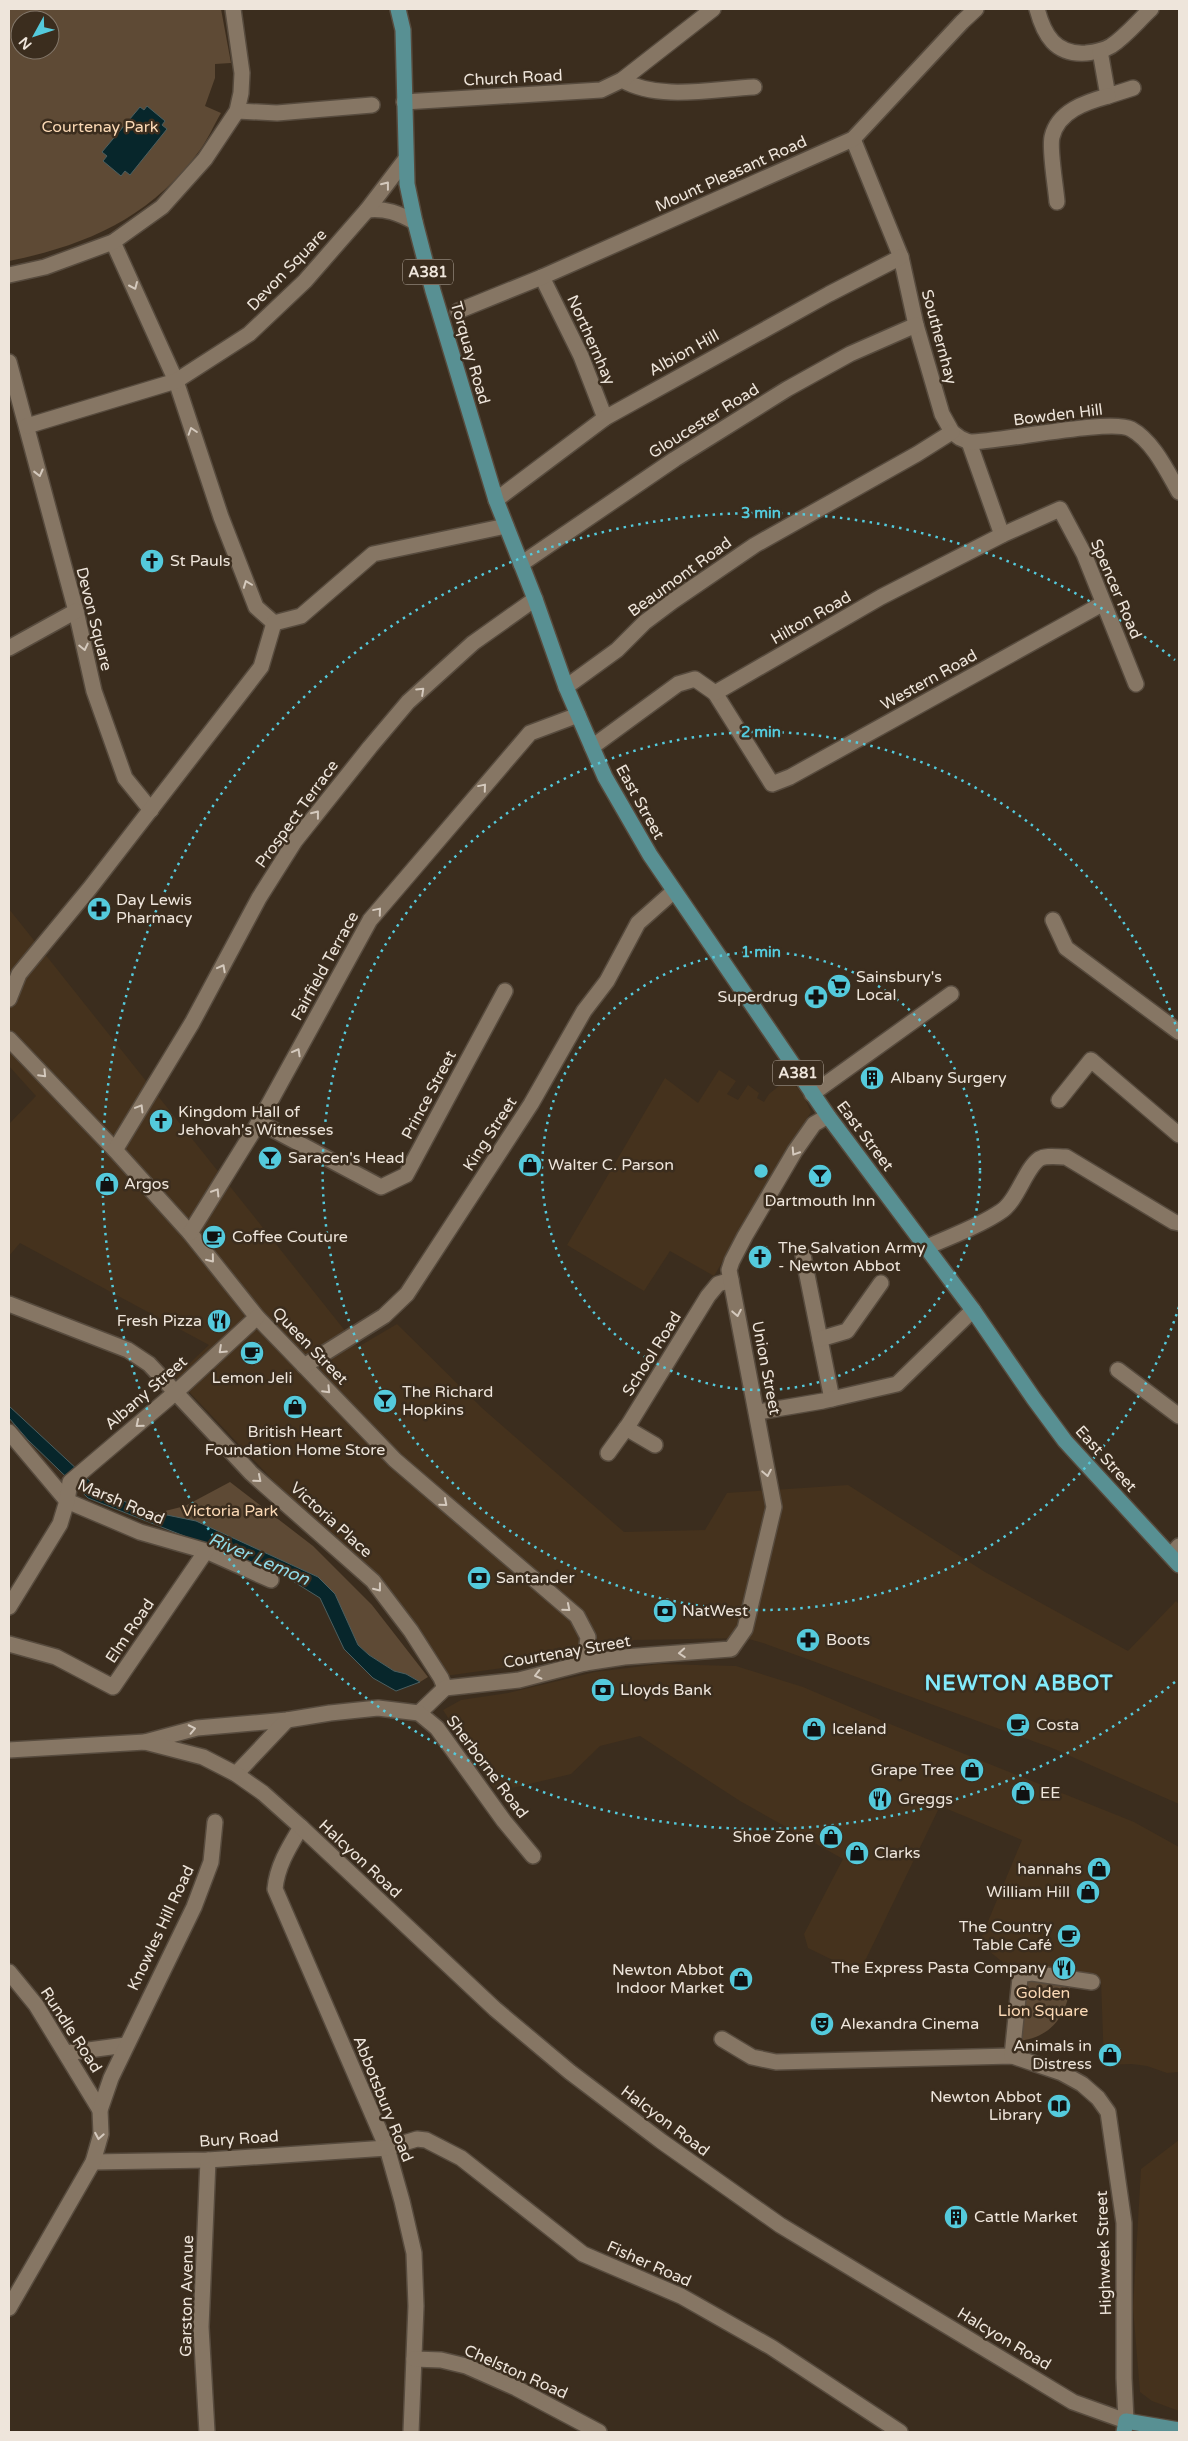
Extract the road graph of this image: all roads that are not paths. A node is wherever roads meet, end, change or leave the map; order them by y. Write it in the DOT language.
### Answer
graph roads {
  1 [pos="233,9"];
  2 [pos="398,9"];
  3 [pos="714,9"];
  4 [pos="976,9"];
  5 [pos="1037,9"];
  6 [pos="1151,9"];
  7 [pos="1100,51"];
  8 [pos="622,80"];
  9 [pos="754,87"];
  10 [pos="1133,88"];
  11 [pos="1108,96"];
  12 [pos="404,102"];
  13 [pos="372,105"];
  14 [pos="238,111"];
  15 [pos="853,139"];
  16 [pos="405,160"];
  17 [pos="1057,202"];
  18 [pos="367,210"];
  19 [pos="415,222"];
  20 [pos="113,242"];
  21 [pos="901,257"];
  22 [pos="9,275"];
  23 [pos="542,277"];
  24 [pos="458,311"];
  25 [pos="916,325"];
  26 [pos="9,362"];
  27 [pos="176,382"];
  28 [pos="605,418"];
  29 [pos="27,426"];
  30 [pos="952,432"];
  31 [pos="969,442"];
  32 [pos="1179,492"];
  33 [pos="496,500"];
  34 [pos="1060,509"];
  35 [pos="506,526"];
  36 [pos="1002,535"];
  37 [pos="521,564"];
  38 [pos="535,599"];
  39 [pos="1102,604"];
  40 [pos="76,611"];
  41 [pos="274,623"];
  42 [pos="9,648"];
  43 [pos="1136,684"];
  44 [pos="566,687"];
  45 [pos="715,693"];
  46 [pos="578,715"];
  47 [pos="592,747"];
  48 [pos="151,810"];
  49 [pos="674,891"];
  50 [pos="1053,920"];
  51 [pos="14,976"];
  52 [pos="505,991"];
  53 [pos="952,994"];
  54 [pos="9,998"];
  55 [pos="1179,1032"];
  56 [pos="9,1039"];
  57 [pos="812,1094"];
  58 [pos="1059,1100"];
  59 [pos="828,1116"];
  60 [pos="259,1122"];
  61 [pos="1179,1135"];
  62 [pos="115,1150"];
  63 [pos="1179,1223"];
  64 [pos="190,1234"];
  65 [pos="927,1247"];
  66 [pos="803,1255"];
  67 [pos="731,1280"];
  68 [pos="881,1283"];
  69 [pos="9,1304"];
  70 [pos="973,1310"];
  71 [pos="257,1316"];
  72 [pos="820,1339"];
  73 [pos="304,1366"];
  74 [pos="1118,1370"];
  75 [pos="176,1392"];
  76 [pos="832,1399"];
  77 [pos="758,1412"];
  78 [pos="1179,1416"];
  79 [pos="626,1428"];
  80 [pos="9,1432"];
  81 [pos="655,1445"];
  82 [pos="608,1453"];
  83 [pos="67,1501"];
  84 [pos="206,1551"];
  85 [pos="1177,1555"];
  86 [pos="271,1580"];
  87 [pos="9,1607"];
  88 [pos="9,1644"];
  89 [pos="731,1650"];
  90 [pos="585,1663"];
  91 [pos="445,1688"];
  92 [pos="420,1713"];
  93 [pos="287,1720"];
  94 [pos="145,1742"];
  95 [pos="9,1750"];
  96 [pos="236,1774"];
  97 [pos="215,1822"];
  98 [pos="301,1827"];
  99 [pos="533,1856"];
  100 [pos="9,1972"];
  101 [pos="1092,1982"];
  102 [pos="722,2039"];
  103 [pos="126,2045"];
  104 [pos="66,2053"];
  105 [pos="1012,2056"];
  106 [pos="100,2110"];
  107 [pos="388,2148"];
  108 [pos="208,2160"];
  109 [pos="93,2162"];
  110 [pos="9,2308"];
  111 [pos="414,2359"];
  112 [pos="1125,2426"];
  113 [pos="1179,2430"];
  114 [pos="207,2432"];
  115 [pos="411,2432"];
  116 [pos="599,2432"];
  117 [pos="900,2432"];
  1 -- 14 [label="street"];
  2 -- 12 [label="main road, Torquay Road / A381"];
  3 -- 8 [label="street, Church Road"];
  4 -- 15 [label="street, Mount Pleasant Road"];
  5 -- 7 [label="street"];
  6 -- 7 [label="street"];
  7 -- 11 [label="street"];
  8 -- 9 [label="street"];
  8 -- 12 [label="street, Church Road"];
  10 -- 11 [label="street"];
  11 -- 17 [label="street"];
  12 -- 16 [label="main road, Torquay Road / A381"];
  13 -- 14 [label="street"];
  14 -- 20 [label="street"];
  15 -- 21 [label="street, Southernhay"];
  15 -- 23 [label="street, Mount Pleasant Road"];
  18 -- 16 [label="street, Devon Square, one-way"];
  16 -- 19 [label="main road, Torquay Road / A381"];
  18 -- 19 [label="street"];
  18 -- 27 [label="street, Devon Square"];
  19 -- 33 [label="main road, Torquay Road / A381"];
  20 -- 22 [label="street"];
  20 -- 27 [label="street, one-way"];
  21 -- 25 [label="street, Southernhay"];
  21 -- 28 [label="street, Albion Hill"];
  23 -- 24 [label="street, Mount Pleasant Road"];
  23 -- 28 [label="street, Northernhay"];
  25 -- 30 [label="street, Southernhay"];
  25 -- 37 [label="street, Gloucester Road"];
  26 -- 29 [label="street, Devon Square"];
  27 -- 29 [label="street, Devon Square"];
  41 -- 27 [label="street, one-way"];
  28 -- 33 [label="street, Albion Hill"];
  29 -- 40 [label="street, Devon Square, one-way"];
  30 -- 31 [label="street"];
  30 -- 44 [label="street, Beaumont Road"];
  31 -- 32 [label="street, Bowden Hill"];
  31 -- 36 [label="street"];
  33 -- 35 [label="main road, Torquay Road / A381"];
  34 -- 36 [label="street, Hilton Road"];
  34 -- 39 [label="street, Spencer Road"];
  35 -- 37 [label="main road, East Street / A381"];
  35 -- 41 [label="street"];
  36 -- 45 [label="street, Hilton Road"];
  37 -- 38 [label="main road, East Street / A381"];
  38 -- 44 [label="main road, East Street / A381"];
  62 -- 38 [label="street, Prospect Terrace, one-way"];
  39 -- 43 [label="street, Spencer Road"];
  39 -- 45 [label="street, Western Road"];
  40 -- 42 [label="street"];
  40 -- 48 [label="street, Devon Square, one-way"];
  41 -- 48 [label="street"];
  44 -- 46 [label="main road, East Street / A381"];
  45 -- 47 [label="street"];
  46 -- 47 [label="main road, East Street / A381"];
  60 -- 46 [label="street, Fairfield Terrace, one-way"];
  47 -- 49 [label="main road, East Street / A381"];
  48 -- 51 [label="street"];
  49 -- 57 [label="main road, East Street / A381"];
  49 -- 73 [label="street, King Street"];
  50 -- 55 [label="street"];
  51 -- 54 [label="street"];
  52 -- 60 [label="street, Prince Street"];
  53 -- 57 [label="street"];
  56 -- 62 [label="street, Queen Street, one-way"];
  57 -- 59 [label="main road, East Street / A381"];
  58 -- 61 [label="street"];
  59 -- 65 [label="main road, East Street / A381"];
  59 -- 67 [label="street, Union Street, one-way"];
  64 -- 60 [label="street, Fairfield Terrace, one-way"];
  62 -- 64 [label="street, Queen Street"];
  63 -- 65 [label="street"];
  64 -- 71 [label="street, Queen Street, one-way"];
  65 -- 70 [label="main road, East Street / A381"];
  66 -- 72 [label="street"];
  67 -- 77 [label="street, Union Street, one-way"];
  67 -- 79 [label="street, School Road"];
  68 -- 72 [label="street"];
  69 -- 75 [label="street, Victoria Place"];
  70 -- 76 [label="street"];
  70 -- 85 [label="main road, East Street / A381"];
  71 -- 73 [label="street, Queen Street"];
  71 -- 75 [label="street, Albany Street, one-way"];
  72 -- 76 [label="street"];
  73 -- 90 [label="street, Queen Street, one-way"];
  74 -- 78 [label="street"];
  75 -- 83 [label="street, Albany Street, one-way"];
  75 -- 91 [label="street, Victoria Place, one-way"];
  76 -- 77 [label="street"];
  77 -- 89 [label="street, Union Street, one-way"];
  79 -- 81 [label="street"];
  79 -- 82 [label="street, School Road"];
  80 -- 83 [label="street, Marsh Road"];
  83 -- 84 [label="street, Marsh Road"];
  83 -- 87 [label="street, Albany Street"];
  84 -- 86 [label="street, Marsh Road"];
  84 -- 88 [label="street, Elm Road"];
  89 -- 90 [label="street, Courtenay Street, one-way"];
  90 -- 91 [label="street, Courtenay Street, one-way"];
  91 -- 92 [label="street"];
  92 -- 93 [label="street"];
  92 -- 99 [label="street, Sherborne Road"];
  94 -- 93 [label="street, one-way"];
  93 -- 96 [label="street"];
  94 -- 95 [label="street"];
  94 -- 96 [label="street, Halcyon Road"];
  96 -- 98 [label="street, Halcyon Road"];
  97 -- 103 [label="street, Knowles Hill Road"];
  98 -- 107 [label="street, Abbotsbury Road"];
  98 -- 112 [label="street, Halcyon Road"];
  100 -- 104 [label="street, Rundle Road"];
  101 -- 105 [label="street"];
  102 -- 105 [label="street"];
  103 -- 104 [label="street"];
  103 -- 106 [label="street, Knowles Hill Road"];
  104 -- 106 [label="street, Rundle Road"];
  105 -- 112 [label="street, Highweek Street"];
  106 -- 109 [label="street, Knowles Hill Road, one-way"];
  107 -- 108 [label="street, Bury Road"];
  107 -- 111 [label="street, Abbotsbury Road"];
  107 -- 117 [label="street, Fisher Road"];
  108 -- 109 [label="street, Bury Road"];
  108 -- 114 [label="street, Garston Avenue"];
  109 -- 110 [label="street, Knowles Hill Road"];
  111 -- 115 [label="street, Abbotsbury Road"];
  111 -- 116 [label="street, Chelston Road"];
  112 -- 113 [label="main road"];
}
